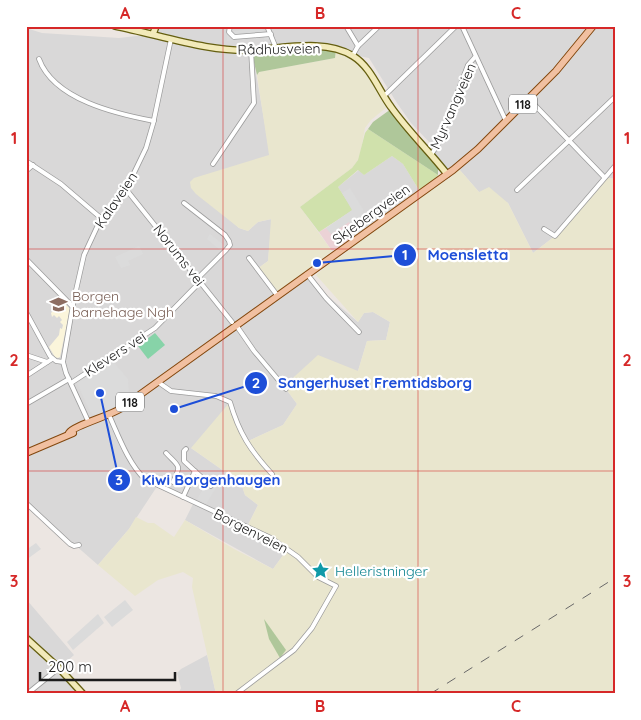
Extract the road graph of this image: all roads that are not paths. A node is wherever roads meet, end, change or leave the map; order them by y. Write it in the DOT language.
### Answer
graph roads {
  1 [pos="115,26"];
  2 [pos="156,26"];
  3 [pos="230,26"];
  4 [pos="267,26"];
  5 [pos="346,26"];
  6 [pos="379,26"];
  7 [pos="456,26"];
  8 [pos="462,26"];
  9 [pos="592,26"];
  10 [pos="153,34"];
  11 [pos="271,34"];
  12 [pos="171,38"];
  13 [pos="358,46"];
  14 [pos="276,48"];
  15 [pos="251,50"];
  16 [pos="353,56"];
  17 [pos="475,57"];
  18 [pos="39,59"];
  19 [pos="384,96"];
  20 [pos="615,97"];
  21 [pos="528,98"];
  22 [pos="154,121"];
  23 [pos="506,121"];
  24 [pos="569,141"];
  25 [pos="431,156"];
  26 [pos="26,160"];
  27 [pos="213,164"];
  28 [pos="33,165"];
  29 [pos="615,166"];
  30 [pos="26,171"];
  31 [pos="447,174"];
  32 [pos="604,177"];
  33 [pos="125,188"];
  34 [pos="517,190"];
  35 [pos="184,203"];
  36 [pos="102,219"];
  37 [pos="544,229"];
  38 [pos="249,258"];
  39 [pos="26,259"];
  40 [pos="307,274"];
  41 [pos="199,280"];
  42 [pos="278,295"];
  43 [pos="73,308"];
  44 [pos="26,312"];
  45 [pos="234,324"];
  46 [pos="359,332"];
  47 [pos="26,355"];
  48 [pos="52,359"];
  49 [pos="47,362"];
  50 [pos="63,362"];
  51 [pos="26,376"];
  52 [pos="70,381"];
  53 [pos="158,382"];
  54 [pos="286,389"];
  55 [pos="26,404"];
  56 [pos="109,415"];
  57 [pos="88,424"];
  58 [pos="186,449"];
  59 [pos="26,453"];
  60 [pos="166,453"];
  61 [pos="195,471"];
  62 [pos="272,474"];
  63 [pos="174,482"];
  64 [pos="211,486"];
  65 [pos="183,497"];
  66 [pos="26,503"];
  67 [pos="79,545"];
  68 [pos="26,638"];
  69 [pos="59,668"];
  70 [pos="27,694"];
  71 [pos="83,694"];
  72 [pos="236,694"];
  1 -- 10 [label="street, Rådhusveien"];
  2 -- 10 [label="street"];
  3 -- 11 [label="street"];
  4 -- 11 [label="street"];
  5 -- 13 [label="street"];
  6 -- 13 [label="street"];
  7 -- 19 [label="street"];
  8 -- 17 [label="street"];
  9 -- 21 [label="main road, Skjebergveien / 118"];
  10 -- 12 [label="street, Rådhusveien"];
  11 -- 14 [label="street"];
  12 -- 15 [label="street, Rådhusveien"];
  12 -- 22 [label="street, Kalaveien"];
  13 -- 16 [label="street"];
  14 -- 15 [label="street, Rådhusveien"];
  14 -- 16 [label="street, Rådhusveien"];
  15 -- 27 [label="street"];
  16 -- 19 [label="street, Rådhusveien"];
  17 -- 23 [label="street"];
  17 -- 25 [label="street, Myrvangveien"];
  18 -- 22 [label="street"];
  19 -- 25 [label="street, Rådhusveien"];
  20 -- 24 [label="street"];
  21 -- 23 [label="main road, Skjebergveien / 118"];
  21 -- 24 [label="street"];
  22 -- 33 [label="street, Kalaveien"];
  23 -- 31 [label="main road, Skjebergveien / 118"];
  24 -- 32 [label="street"];
  24 -- 34 [label="street"];
  25 -- 31 [label="street, Rådhusveien"];
  26 -- 28 [label="street"];
  28 -- 30 [label="street"];
  28 -- 36 [label="street"];
  29 -- 32 [label="street"];
  31 -- 40 [label="main road, Skjebergveien / 118"];
  32 -- 37 [label="street"];
  33 -- 36 [label="street, Kalaveien"];
  33 -- 41 [label="street, Norums vei"];
  35 -- 41 [label="street, Klevers vei"];
  36 -- 43 [label="street, Kalaveien"];
  38 -- 42 [label="street"];
  39 -- 43 [label="street"];
  40 -- 42 [label="main road, Skjebergveien / 118"];
  40 -- 46 [label="street"];
  41 -- 45 [label="street, Norums vei"];
  41 -- 52 [label="street, Klevers vei"];
  42 -- 45 [label="main road, Skjebergveien / 118"];
  43 -- 50 [label="street, Kalaveien"];
  44 -- 48 [label="street"];
  45 -- 53 [label="main road, Skjebergveien / 118"];
  45 -- 54 [label="street, Norums vei"];
  47 -- 49 [label="street"];
  48 -- 49 [label="street"];
  48 -- 50 [label="street"];
  49 -- 51 [label="street"];
  50 -- 52 [label="street"];
  52 -- 55 [label="street, Klevers vei"];
  52 -- 57 [label="street"];
  53 -- 56 [label="main road, Skjebergveien / 118"];
  53 -- 62 [label="street"];
  56 -- 57 [label="main road, Skjebergveien / 118"];
  56 -- 65 [label="street, Borgenveien"];
  57 -- 59 [label="main road, Skjebergveien / 118"];
  58 -- 61 [label="street"];
  60 -- 63 [label="street"];
  61 -- 64 [label="street"];
  61 -- 65 [label="street"];
  65 -- 72 [label="street, Borgenveien"];
  66 -- 67 [label="street"];
  68 -- 69 [label="street"];
  69 -- 70 [label="street"];
  69 -- 71 [label="street"];
}
